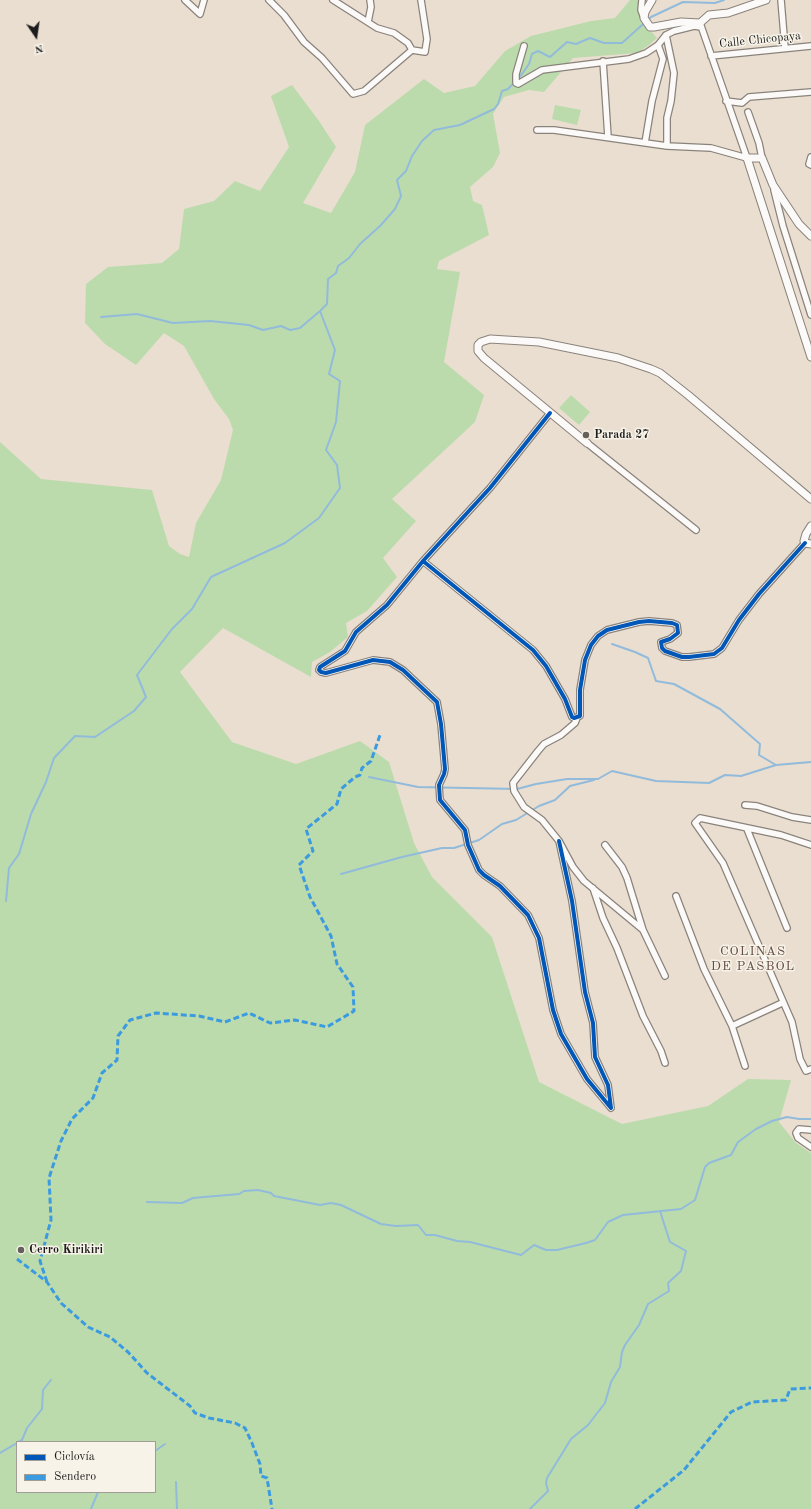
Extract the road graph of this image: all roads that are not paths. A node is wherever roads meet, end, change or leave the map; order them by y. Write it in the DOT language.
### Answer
graph roads {
  1 [pos="185,0"];
  2 [pos="204,0"];
  3 [pos="269,0"];
  4 [pos="333,0"];
  5 [pos="370,0"];
  6 [pos="421,0"];
  7 [pos="642,0"];
  8 [pos="652,0"];
  9 [pos="766,0"];
  10 [pos="781,0"];
  11 [pos="644,18"];
  12 [pos="368,22"];
  13 [pos="701,25"];
  14 [pos="666,35"];
  15 [pos="658,45"];
  16 [pos="524,46"];
  17 [pos="811,46"];
  18 [pos="785,48"];
  19 [pos="412,50"];
  20 [pos="711,56"];
  21 [pos="603,62"];
  22 [pos="811,92"];
  23 [pos="726,101"];
  24 [pos="748,112"];
  25 [pos="537,130"];
  26 [pos="608,137"];
  27 [pos="645,143"];
  28 [pos="667,146"];
  29 [pos="811,157"];
  30 [pos="747,158"];
  31 [pos="762,158"];
  32 [pos="811,165"];
  33 [pos="773,186"];
  34 [pos="811,236"];
  35 [pos="811,314"];
  36 [pos="811,357"];
  37 [pos="550,413"];
  38 [pos="587,443"];
  39 [pos="811,499"];
  40 [pos="811,526"];
  41 [pos="696,530"];
  42 [pos="808,544"];
  43 [pos="423,560"];
  44 [pos="577,718"];
  45 [pos="745,805"];
  46 [pos="811,820"];
  47 [pos="747,829"];
  48 [pos="559,840"];
  49 [pos="605,845"];
  50 [pos="811,845"];
  51 [pos="593,887"];
  52 [pos="676,896"];
  53 [pos="787,928"];
  54 [pos="643,930"];
  55 [pos="665,976"];
  56 [pos="782,1003"];
  57 [pos="732,1026"];
  58 [pos="665,1063"];
  59 [pos="745,1066"];
  60 [pos="811,1069"];
  61 [pos="811,1130"];
  62 [pos="811,1147"];
  1 -- 2 [label="street"];
  3 -- 19 [label="street"];
  4 -- 12 [label="street"];
  5 -- 12 [label="street"];
  6 -- 19 [label="street"];
  7 -- 11 [label="street"];
  8 -- 11 [label="street"];
  9 -- 13 [label="street"];
  10 -- 18 [label="street"];
  11 -- 13 [label="street"];
  12 -- 19 [label="street"];
  13 -- 14 [label="street"];
  13 -- 20 [label="street"];
  14 -- 15 [label="street"];
  14 -- 28 [label="street"];
  15 -- 21 [label="street"];
  15 -- 27 [label="street"];
  16 -- 21 [label="street"];
  17 -- 18 [label="street, Calle Chicopaya"];
  18 -- 20 [label="street, Calle Chicopaya"];
  20 -- 23 [label="street"];
  21 -- 26 [label="street"];
  22 -- 23 [label="street"];
  23 -- 30 [label="street"];
  24 -- 31 [label="street"];
  25 -- 26 [label="street"];
  26 -- 27 [label="street"];
  27 -- 28 [label="street"];
  28 -- 30 [label="street"];
  29 -- 32 [label="street"];
  30 -- 31 [label="street"];
  30 -- 36 [label="street"];
  31 -- 33 [label="street"];
  33 -- 34 [label="street"];
  33 -- 35 [label="street"];
  37 -- 38 [label="street"];
  37 -- 39 [label="street"];
  37 -- 43 [label="street"];
  38 -- 41 [label="street"];
  40 -- 42 [label="street"];
  42 -- 44 [label="street"];
  43 -- 44 [label="street"];
  43 -- 48 [label="street"];
  44 -- 48 [label="street"];
  45 -- 46 [label="street"];
  47 -- 50 [label="street"];
  47 -- 53 [label="street"];
  47 -- 56 [label="street"];
  48 -- 51 [label="street"];
  49 -- 54 [label="street"];
  51 -- 54 [label="street"];
  51 -- 58 [label="street"];
  52 -- 57 [label="street"];
  54 -- 55 [label="street"];
  56 -- 57 [label="street"];
  56 -- 60 [label="street"];
  57 -- 59 [label="street"];
  61 -- 62 [label="street"];
}
